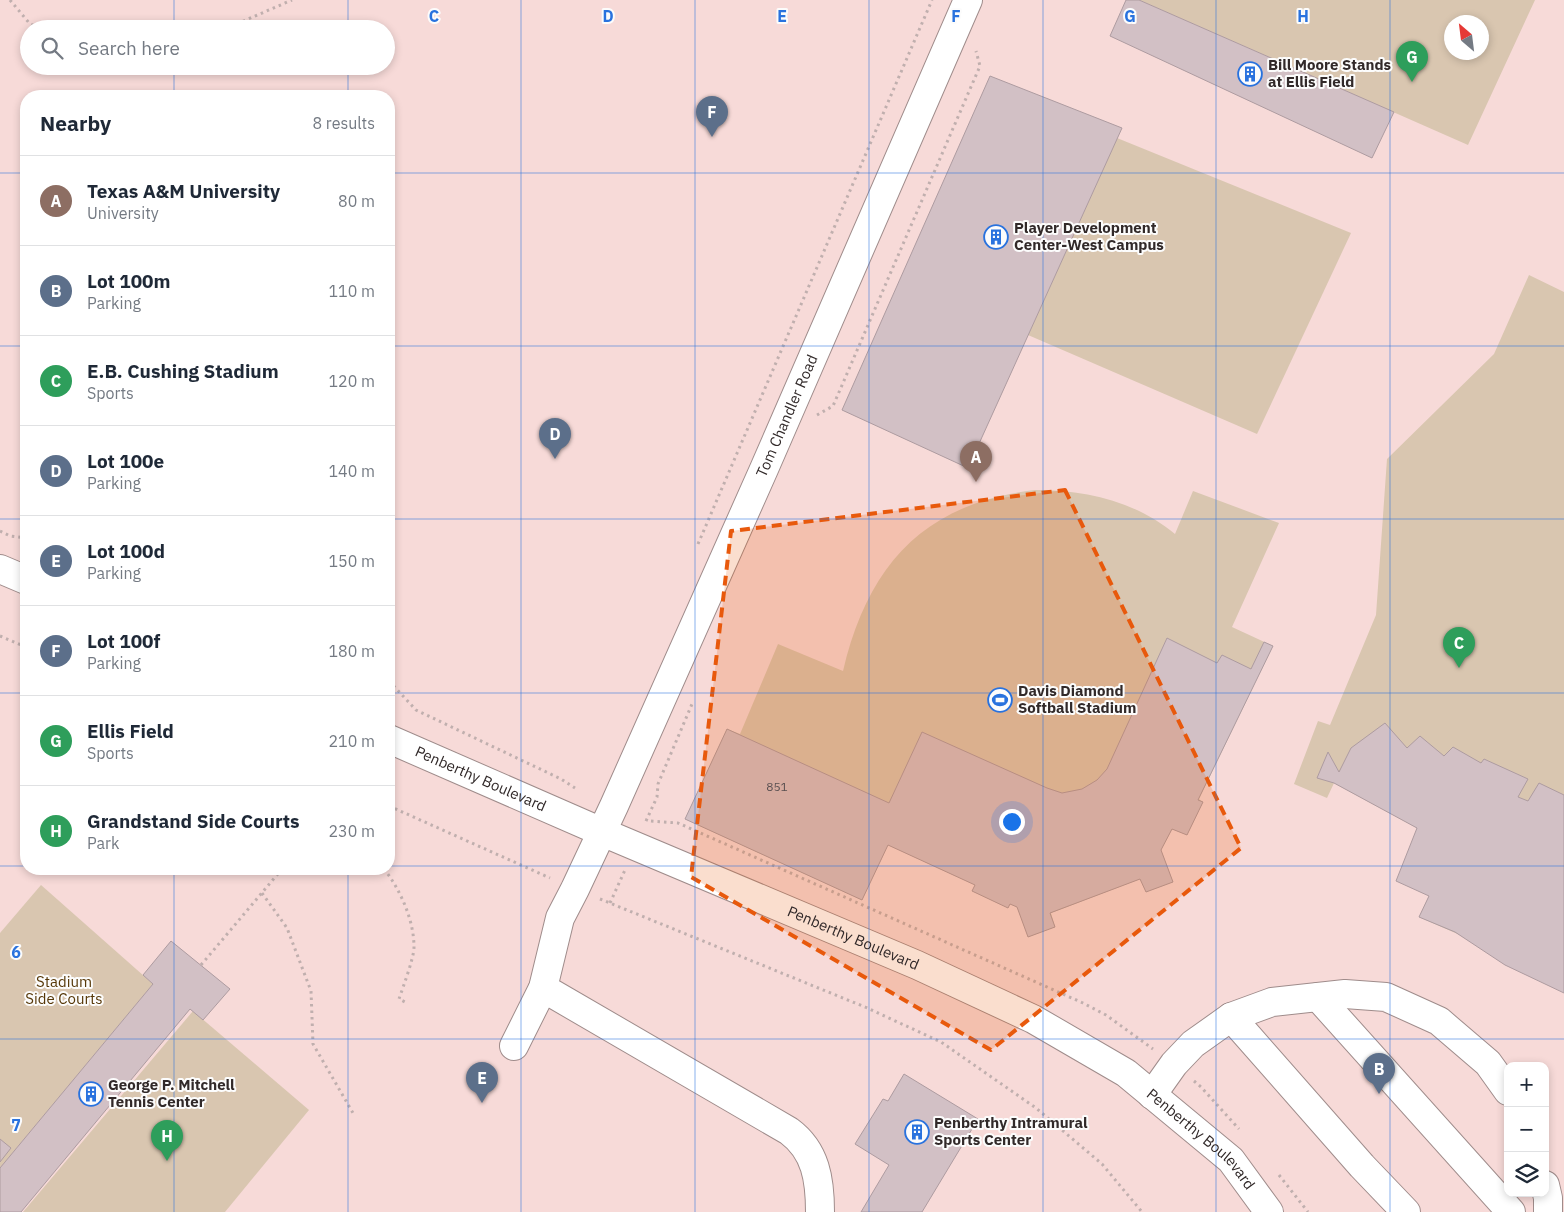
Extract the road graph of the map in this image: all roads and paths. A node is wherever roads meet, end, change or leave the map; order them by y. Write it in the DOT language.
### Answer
graph roads {
  1 [pos="10,0"];
  2 [pos="292,0"];
  3 [pos="932,0"];
  4 [pos="968,0"];
  5 [pos="27,20"];
  6 [pos="246,20"];
  7 [pos="975,47"];
  8 [pos="814,417"];
  9 [pos="0,531"];
  10 [pos="20,537"];
  11 [pos="696,548"];
  12 [pos="0,569"];
  13 [pos="20,577"];
  14 [pos="0,636"];
  15 [pos="20,644"];
  16 [pos="395,687"];
  17 [pos="693,701"];
  18 [pos="395,742"];
  19 [pos="583,792"];
  20 [pos="395,809"];
  21 [pos="646,821"];
  22 [pos="602,832"];
  23 [pos="277,875"];
  24 [pos="389,875"];
  25 [pos="553,879"];
  26 [pos="262,893"];
  27 [pos="610,903"];
  28 [pos="201,965"];
  29 [pos="543,988"];
  30 [pos="1318,997"];
  31 [pos="407,1003"];
  32 [pos="1231,1017"];
  33 [pos="514,1046"];
  34 [pos="1504,1085"];
  35 [pos="1152,1095"];
  36 [pos="353,1114"];
  37 [pos="1548,1197"];
  38 [pos="820,1212"];
  39 [pos="1142,1212"];
  40 [pos="1269,1212"];
  41 [pos="1406,1212"];
  42 [pos="1511,1212"];
  43 [pos="1548,1212"];
  1 -- 5 [label="path"];
  2 -- 6 [label="path"];
  3 -- 11 [label="path"];
  4 -- 22 [label="street, Tom Chandler Road"];
  7 -- 8 [label="path"];
  9 -- 10 [label="path"];
  12 -- 13 [label="street"];
  14 -- 15 [label="path"];
  16 -- 19 [label="path"];
  17 -- 21 [label="path"];
  18 -- 22 [label="street, Penberthy Boulevard"];
  20 -- 25 [label="path"];
  22 -- 29 [label="street, Tom Chandler Road"];
  22 -- 35 [label="street, Penberthy Boulevard"];
  23 -- 26 [label="path"];
  24 -- 31 [label="path"];
  26 -- 28 [label="path"];
  26 -- 36 [label="path"];
  27 -- 39 [label="path"];
  29 -- 33 [label="street, Tom Chandler Road"];
  29 -- 38 [label="street"];
  30 -- 32 [label="street"];
  30 -- 34 [label="street"];
  30 -- 42 [label="street"];
  32 -- 35 [label="street"];
  32 -- 41 [label="street"];
  35 -- 40 [label="street, Penberthy Boulevard"];
  37 -- 43 [label="street"];
}
